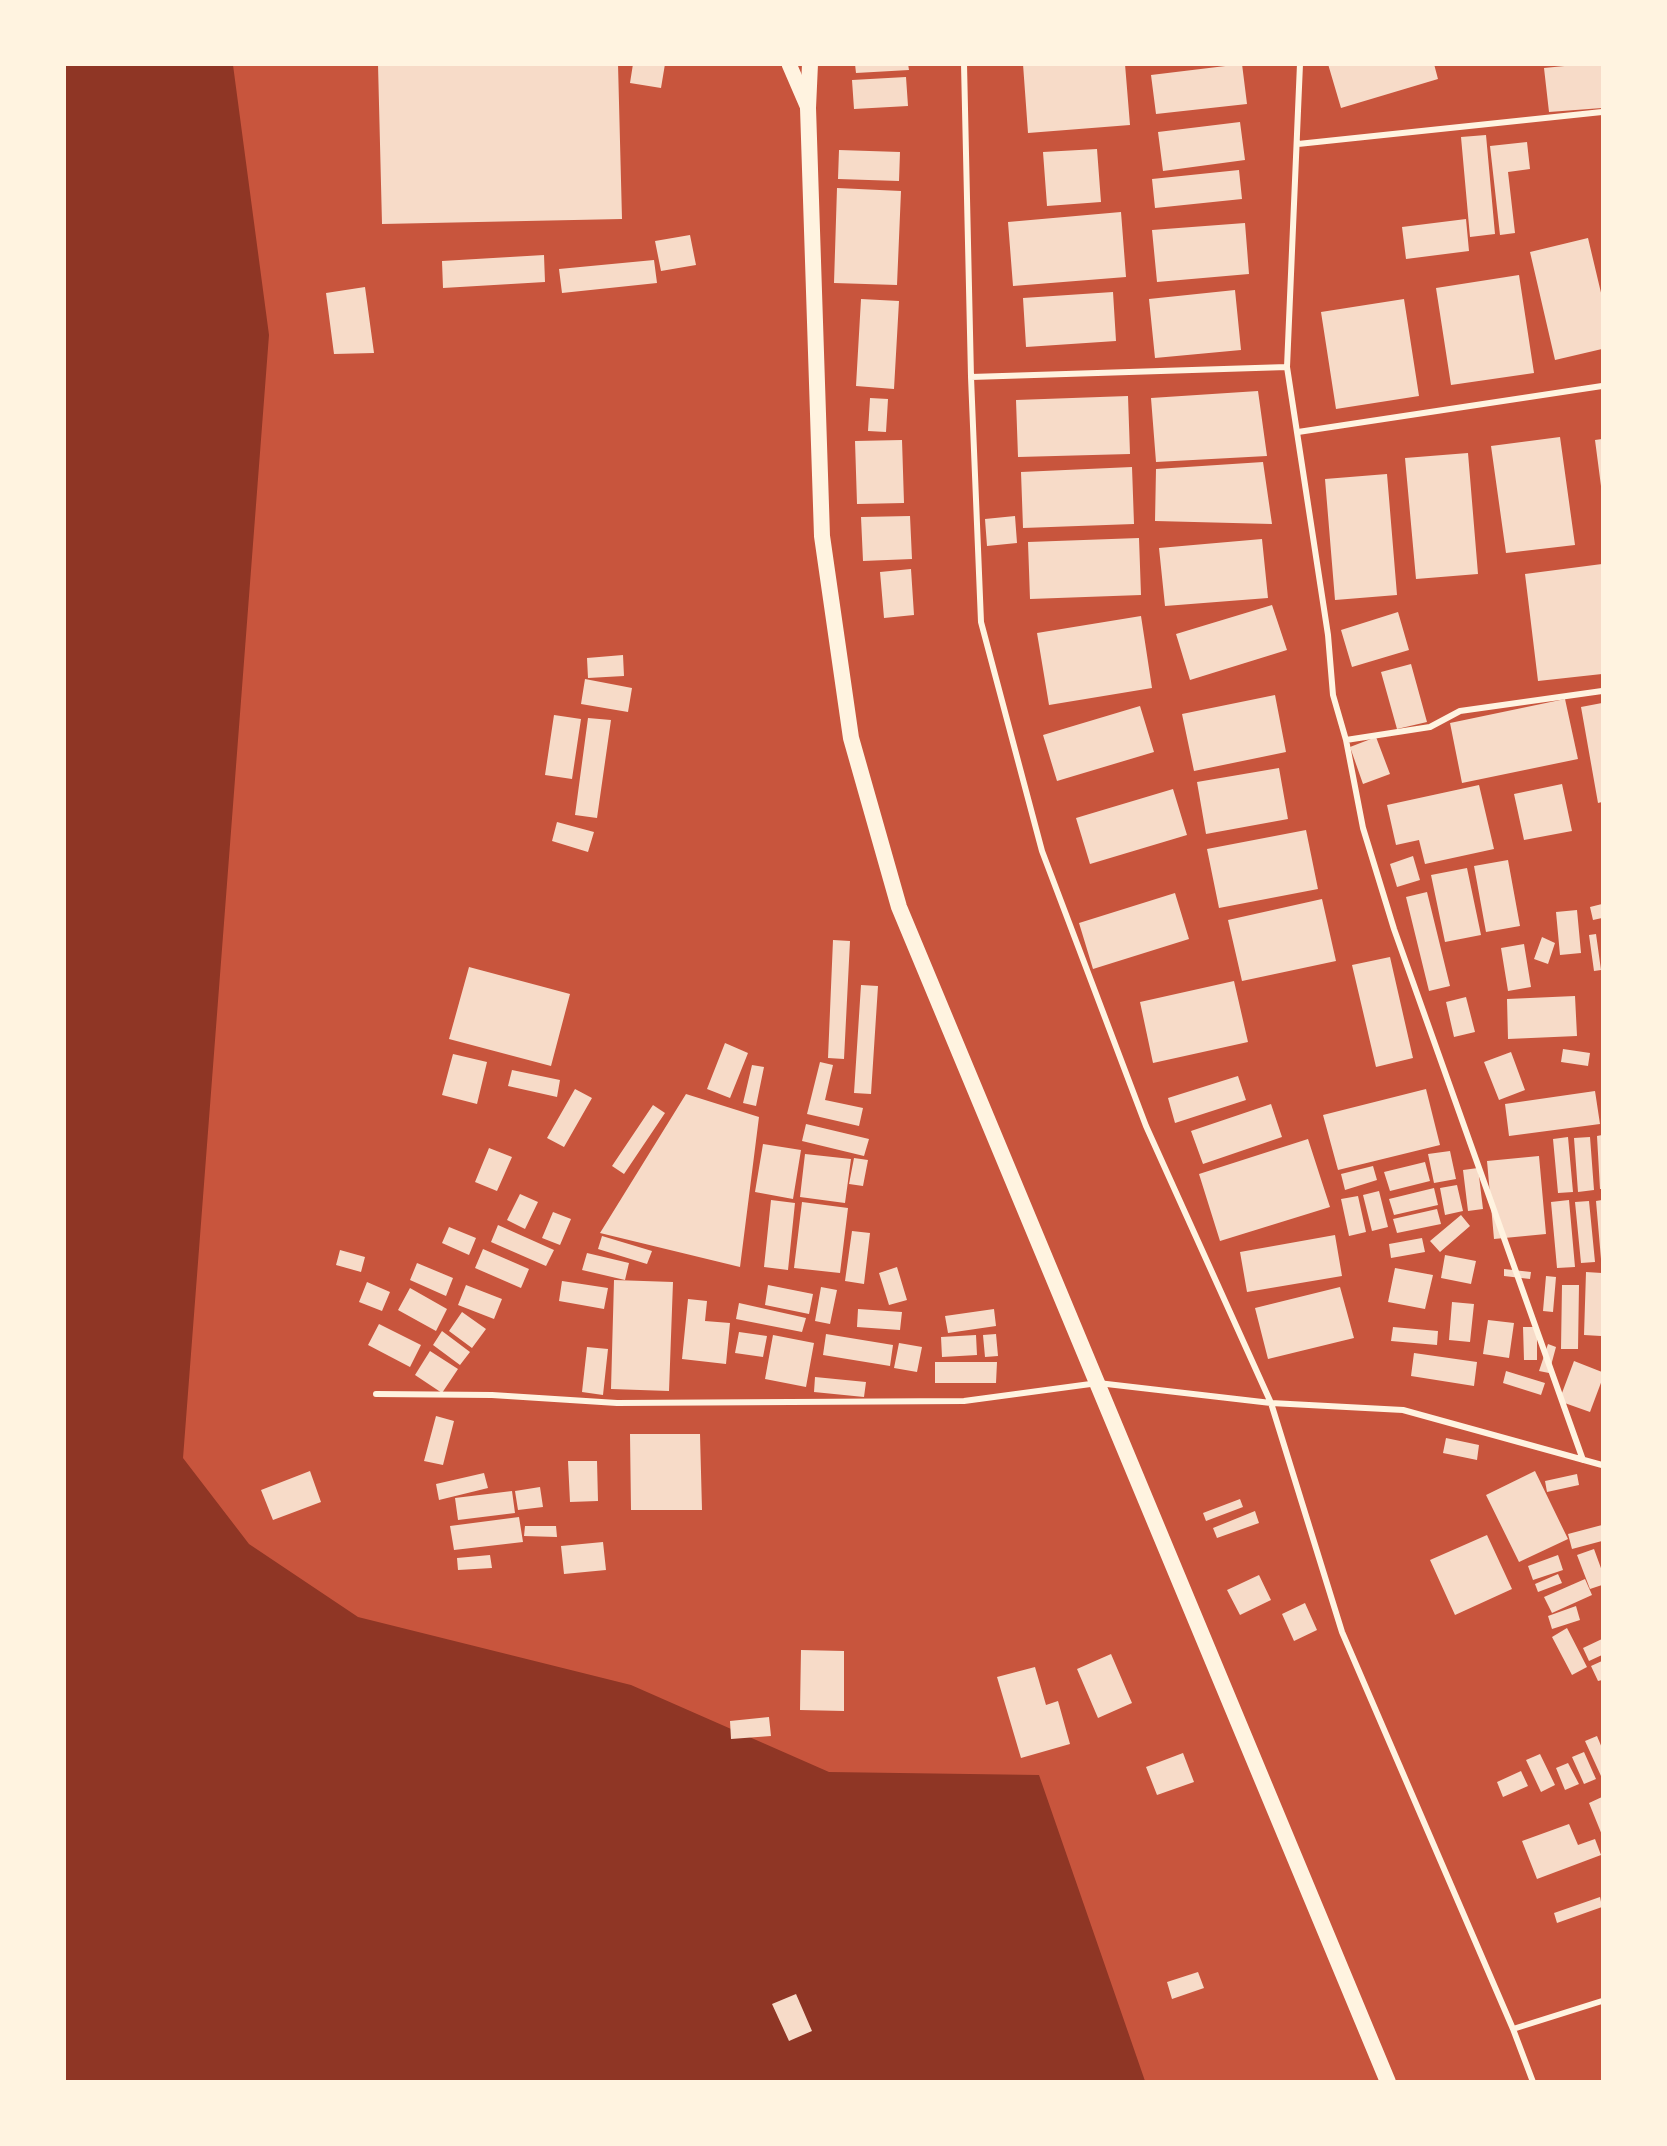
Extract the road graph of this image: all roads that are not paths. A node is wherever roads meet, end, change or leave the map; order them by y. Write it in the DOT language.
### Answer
graph roads {
  1 [pos="789,64"];
  2 [pos="810,64"];
  3 [pos="964,64"];
  4 [pos="1300,64"];
  5 [pos="808,108"];
  6 [pos="1602,112"];
  7 [pos="1298,144"];
  8 [pos="1287,367"];
  9 [pos="970,377"];
  10 [pos="1602,386"];
  11 [pos="1298,432"];
  12 [pos="1602,691"];
  13 [pos="1346,740"];
  14 [pos="1098,1383"];
  15 [pos="376,1394"];
  16 [pos="1271,1403"];
  17 [pos="1583,1460"];
  18 [pos="1602,1465"];
  19 [pos="1602,2001"];
  20 [pos="1513,2029"];
  21 [pos="1388,2082"];
  22 [pos="1533,2082"];
  1 -- 5 [label="main road"];
  2 -- 5 [label="highway"];
  3 -- 9 [label="street"];
  4 -- 7 [label="street"];
  5 -- 14 [label="highway"];
  6 -- 7 [label="street"];
  7 -- 8 [label="street"];
  8 -- 9 [label="street"];
  8 -- 11 [label="street"];
  9 -- 16 [label="street"];
  10 -- 11 [label="street"];
  11 -- 13 [label="street"];
  12 -- 13 [label="street"];
  13 -- 17 [label="street"];
  14 -- 15 [label="street"];
  14 -- 16 [label="street"];
  14 -- 21 [label="highway"];
  16 -- 17 [label="street"];
  16 -- 20 [label="street"];
  17 -- 18 [label="street"];
  19 -- 20 [label="street"];
  20 -- 22 [label="street"];
}
